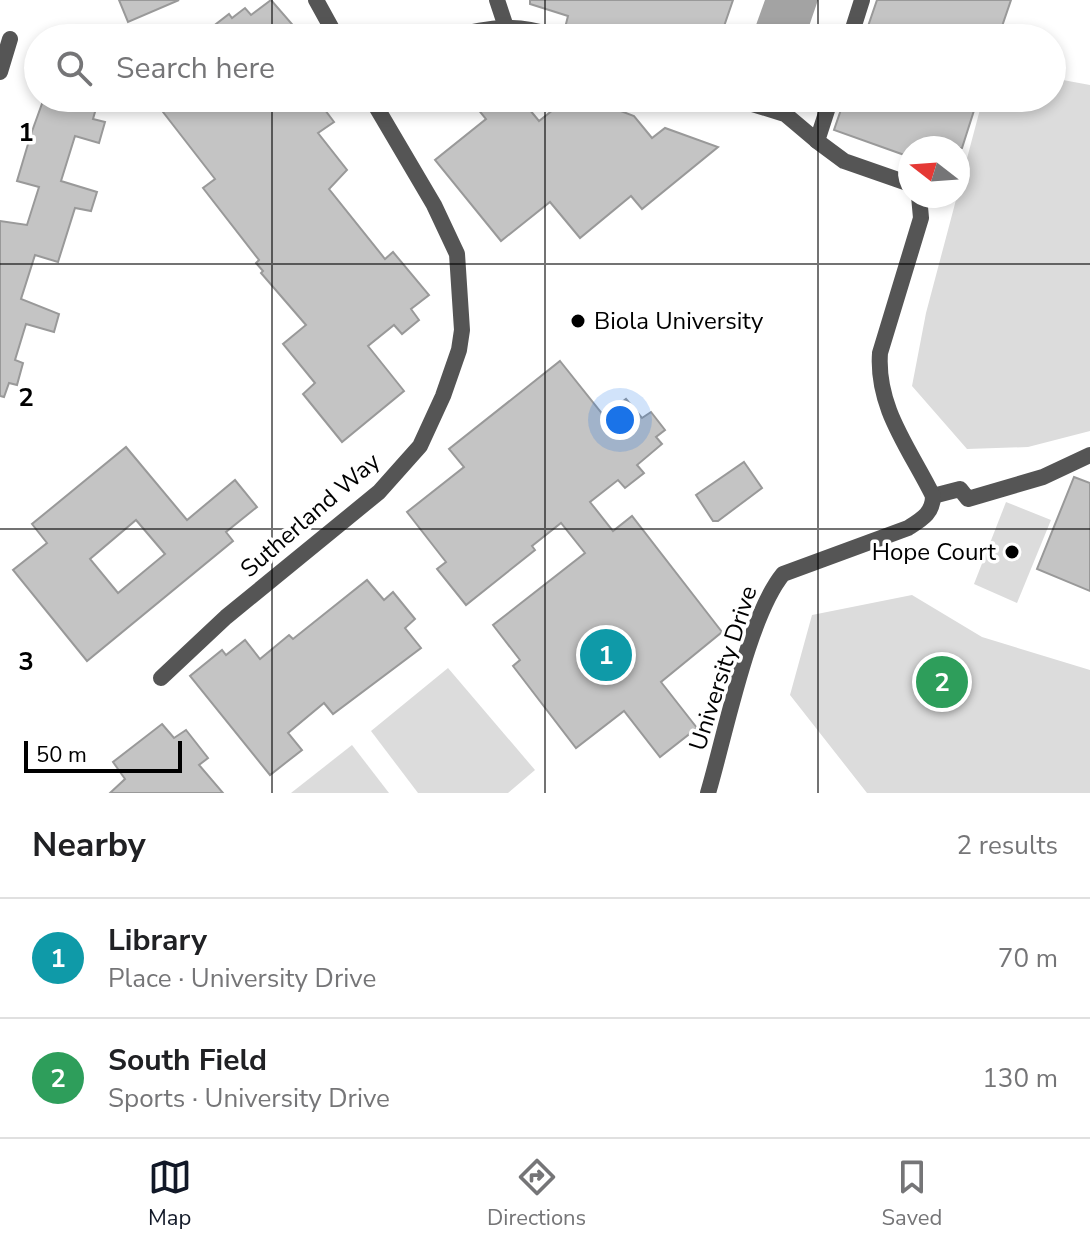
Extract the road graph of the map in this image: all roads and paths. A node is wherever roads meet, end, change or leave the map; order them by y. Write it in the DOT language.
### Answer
graph roads {
  1 [pos="316,0"];
  2 [pos="497,0"];
  3 [pos="862,0"];
  4 [pos="329,24"];
  5 [pos="505,24"];
  6 [pos="854,24"];
  7 [pos="10,39"];
  8 [pos="0,72"];
  9 [pos="379,112"];
  10 [pos="778,112"];
  11 [pos="826,112"];
  12 [pos="817,141"];
  13 [pos="898,180"];
  14 [pos="920,208"];
  15 [pos="1090,455"];
  16 [pos="933,496"];
  17 [pos="161,678"];
  18 [pos="708,793"];
  1 -- 4 [label="street"];
  2 -- 5 [label="street"];
  3 -- 6 [label="street"];
  7 -- 8 [label="street"];
  9 -- 17 [label="street, Sutherland Way"];
  10 -- 12 [label="street"];
  11 -- 12 [label="street"];
  12 -- 13 [label="street"];
  14 -- 16 [label="street"];
  15 -- 16 [label="street"];
  16 -- 18 [label="street, University Drive"];
}
